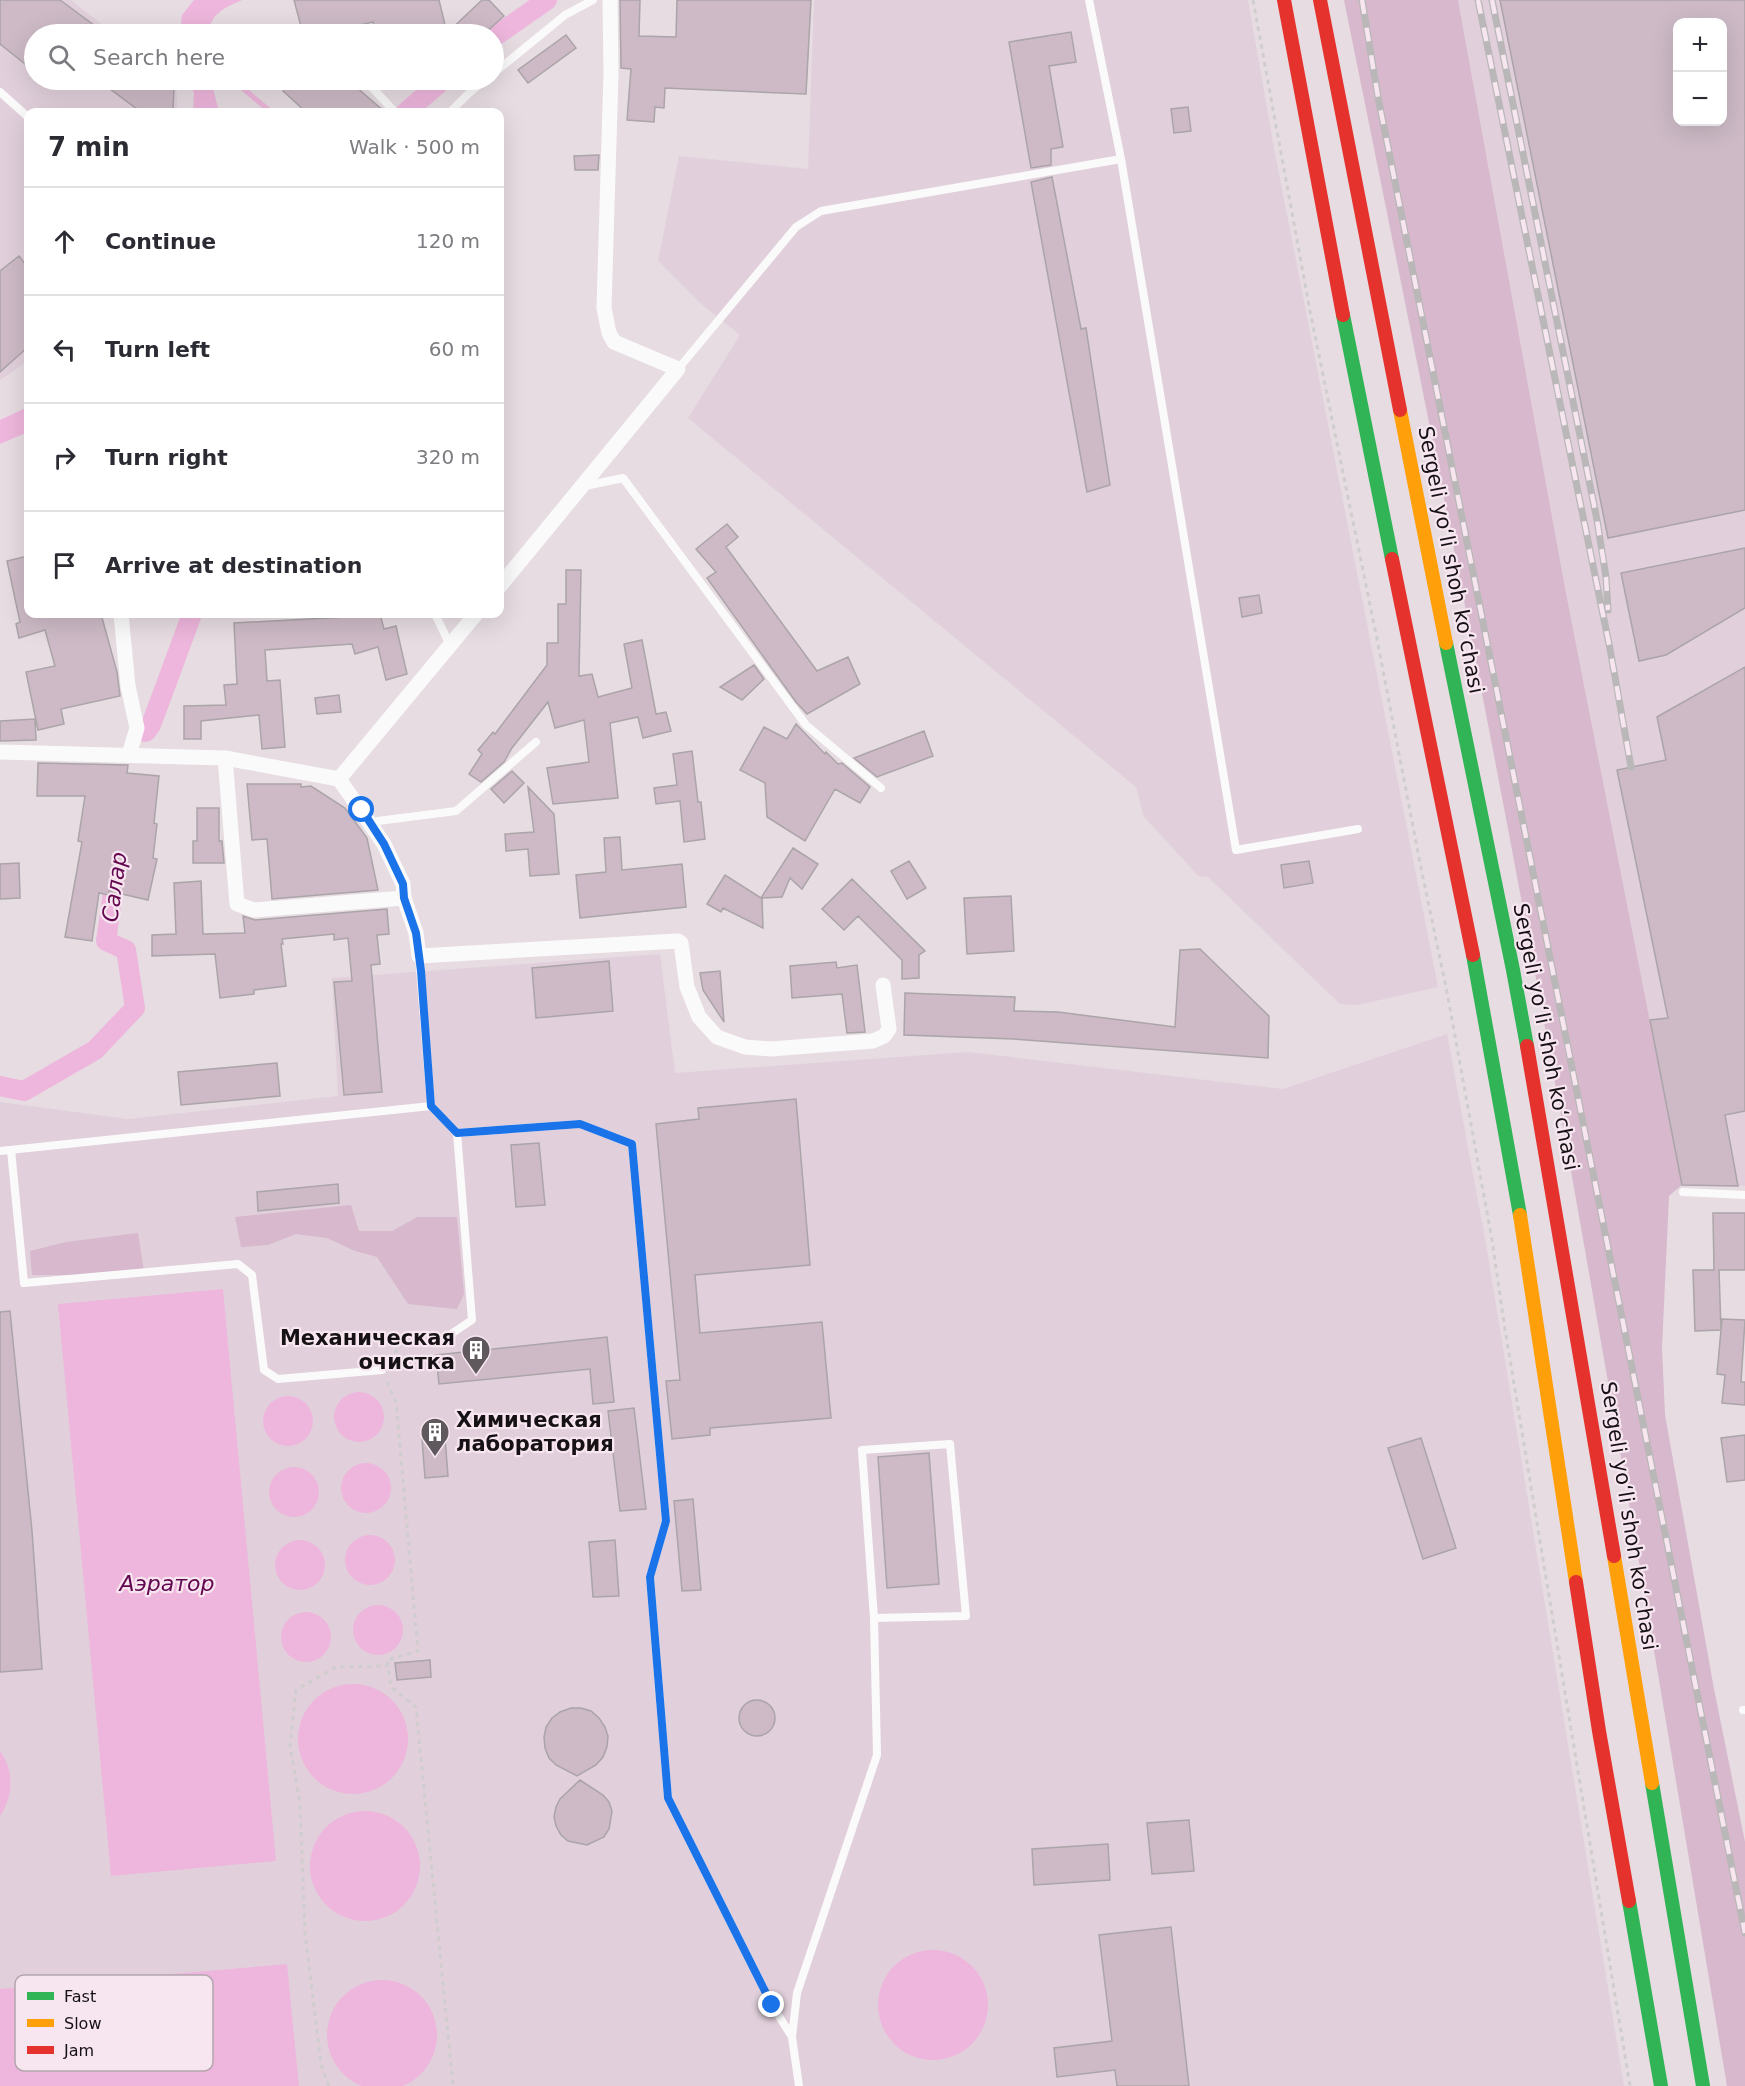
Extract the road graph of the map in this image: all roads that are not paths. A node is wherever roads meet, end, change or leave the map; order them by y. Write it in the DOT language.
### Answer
graph roads {
  1 [pos="593,0"];
  2 [pos="610,0"];
  3 [pos="1089,0"];
  4 [pos="1284,0"];
  5 [pos="1320,0"];
  6 [pos="504,65"];
  7 [pos="377,90"];
  8 [pos="472,90"];
  9 [pos="0,92"];
  10 [pos="391,108"];
  11 [pos="454,108"];
  12 [pos="24,113"];
  13 [pos="1121,159"];
  14 [pos="678,369"];
  15 [pos="581,487"];
  16 [pos="504,581"];
  17 [pos="121,618"];
  18 [pos="437,618"];
  19 [pos="473,618"];
  20 [pos="450,645"];
  21 [pos="536,742"];
  22 [pos="0,753"];
  23 [pos="129,755"];
  24 [pos="225,758"];
  25 [pos="339,779"];
  26 [pos="881,788"];
  27 [pos="370,822"];
  28 [pos="1358,829"];
  29 [pos="404,898"];
  30 [pos="419,956"];
  31 [pos="883,985"];
  32 [pos="431,1106"];
  33 [pos="457,1133"];
  34 [pos="11,1150"];
  35 [pos="0,1151"];
  36 [pos="1683,1192"];
  37 [pos="1745,1195"];
  38 [pos="442,1340"];
  39 [pos="382,1370"];
  40 [pos="874,1618"];
  41 [pos="792,2037"];
  42 [pos="799,2086"];
  43 [pos="1662,2086"];
  44 [pos="1703,2086"];
  1 -- 6 [label="lane"];
  2 -- 14 [label="street"];
  3 -- 13 [label="lane"];
  4 -- 43 [label="main road"];
  5 -- 44 [label="main road, Sergeli yo‘li shoh ko‘chasi"];
  7 -- 10 [label="lane"];
  8 -- 11 [label="lane"];
  9 -- 12 [label="lane"];
  13 -- 14 [label="lane"];
  13 -- 28 [label="lane"];
  14 -- 15 [label="street"];
  15 -- 16 [label="street"];
  15 -- 26 [label="lane"];
  17 -- 23 [label="street"];
  18 -- 20 [label="lane"];
  19 -- 20 [label="street"];
  20 -- 25 [label="street"];
  21 -- 27 [label="lane"];
  22 -- 23 [label="street"];
  23 -- 24 [label="street"];
  24 -- 25 [label="street"];
  24 -- 29 [label="street"];
  25 -- 27 [label="street"];
  27 -- 29 [label="street"];
  29 -- 30 [label="street"];
  30 -- 31 [label="street"];
  30 -- 32 [label="lane"];
  32 -- 33 [label="lane"];
  32 -- 34 [label="lane"];
  33 -- 38 [label="lane"];
  33 -- 41 [label="lane"];
  34 -- 35 [label="lane"];
  34 -- 39 [label="lane"];
  36 -- 37 [label="lane"];
  40 -- 40 [label="lane"];
  40 -- 41 [label="lane"];
  41 -- 42 [label="lane"];
}
